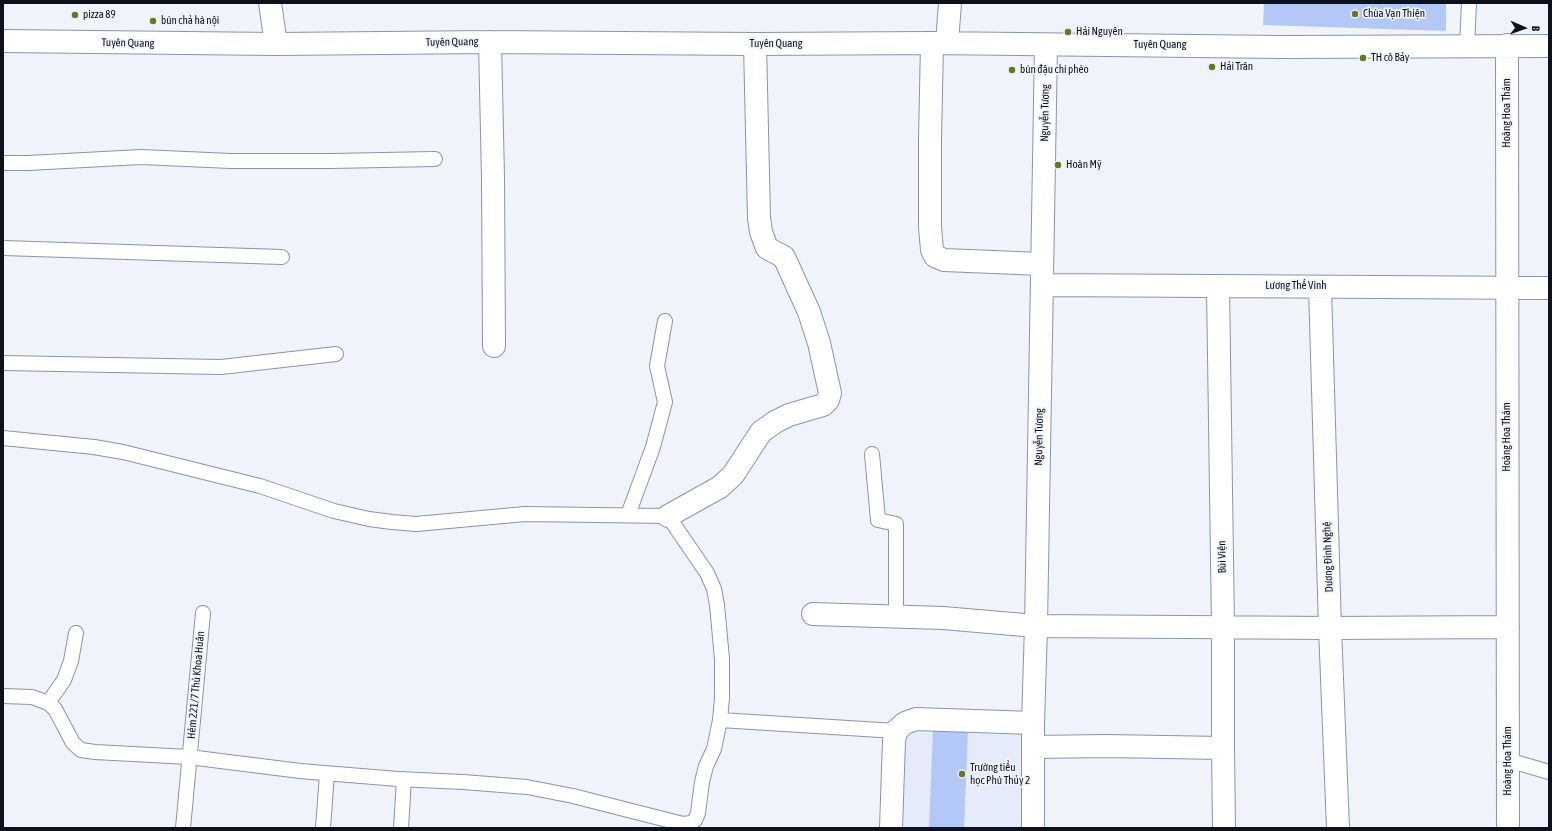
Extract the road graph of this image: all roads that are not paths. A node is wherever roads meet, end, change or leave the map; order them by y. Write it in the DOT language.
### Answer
graph roads {
  1 [pos="270,3"];
  2 [pos="950,3"];
  3 [pos="1469,3"];
  4 [pos="3,41"];
  5 [pos="490,42"];
  6 [pos="940,43"];
  7 [pos="276,44"];
  8 [pos="755,44"];
  9 [pos="1046,45"];
  10 [pos="1507,45"];
  11 [pos="1468,46"];
  12 [pos="1549,46"];
  13 [pos="435,159"];
  14 [pos="3,163"];
  15 [pos="3,248"];
  16 [pos="282,257"];
  17 [pos="1042,274"];
  18 [pos="1218,286"];
  19 [pos="1320,286"];
  20 [pos="1507,288"];
  21 [pos="1549,288"];
  22 [pos="665,321"];
  23 [pos="494,346"];
  24 [pos="336,354"];
  25 [pos="3,363"];
  26 [pos="3,438"];
  27 [pos="872,454"];
  28 [pos="628,515"];
  29 [pos="668,516"];
  30 [pos="203,613"];
  31 [pos="813,614"];
  32 [pos="896,617"];
  33 [pos="1036,626"];
  34 [pos="1223,626"];
  35 [pos="1508,627"];
  36 [pos="1330,628"];
  37 [pos="76,633"];
  38 [pos="3,696"];
  39 [pos="48,703"];
  40 [pos="720,720"];
  41 [pos="1033,724"];
  42 [pos="896,731"];
  43 [pos="1033,747"];
  44 [pos="1223,748"];
  45 [pos="189,757"];
  46 [pos="1508,760"];
  47 [pos="1549,772"];
  48 [pos="327,774"];
  49 [pos="404,779"];
  50 [pos="650,822"];
  51 [pos="183,828"];
  52 [pos="323,828"];
  53 [pos="401,828"];
  54 [pos="891,828"];
  55 [pos="1033,828"];
  56 [pos="1224,828"];
  57 [pos="1338,828"];
  58 [pos="1508,828"];
  1 -- 7 [label="street"];
  2 -- 6 [label="street"];
  3 -- 11 [label="lane"];
  4 -- 7 [label="street, Tuyên Quang"];
  5 -- 7 [label="street, Tuyên Quang"];
  5 -- 8 [label="street, Tuyên Quang"];
  5 -- 23 [label="street"];
  6 -- 8 [label="street, Tuyên Quang"];
  6 -- 9 [label="street, Tuyên Quang"];
  6 -- 17 [label="street, Lương Thế Vinh"];
  8 -- 29 [label="street"];
  9 -- 11 [label="street, Tuyên Quang"];
  9 -- 17 [label="street, Nguyễn Tương"];
  10 -- 11 [label="street, Tuyên Quang"];
  10 -- 12 [label="street, Tuyên Quang"];
  10 -- 20 [label="street, Hoàng Hoa Thám"];
  13 -- 14 [label="lane"];
  15 -- 16 [label="lane"];
  17 -- 18 [label="street, Lương Thế Vinh"];
  17 -- 33 [label="street, Nguyễn Tương"];
  18 -- 19 [label="street, Lương Thế Vinh"];
  18 -- 34 [label="street, Bùi Viện"];
  19 -- 20 [label="street, Lương Thế Vinh"];
  19 -- 36 [label="street, Dương Đình Nghệ"];
  20 -- 21 [label="street, Lương Thế Vinh"];
  20 -- 35 [label="street, Hoàng Hoa Thám"];
  22 -- 28 [label="lane"];
  24 -- 25 [label="lane"];
  26 -- 28 [label="lane"];
  27 -- 32 [label="lane"];
  28 -- 29 [label="lane"];
  29 -- 40 [label="lane"];
  30 -- 45 [label="lane, Hẻm 221/7 Thủ Khoa Huân"];
  31 -- 32 [label="street"];
  32 -- 33 [label="street"];
  33 -- 34 [label="street"];
  33 -- 41 [label="street, Nguyễn Tương"];
  34 -- 36 [label="street"];
  34 -- 44 [label="street, Bùi Viện"];
  35 -- 36 [label="street"];
  35 -- 46 [label="street, Hoàng Hoa Thám"];
  36 -- 57 [label="street, Dương Đình Nghệ"];
  37 -- 39 [label="lane"];
  38 -- 39 [label="lane"];
  39 -- 45 [label="lane"];
  40 -- 42 [label="lane"];
  40 -- 50 [label="lane"];
  41 -- 42 [label="street"];
  41 -- 43 [label="street, Nguyễn Tương"];
  42 -- 54 [label="street"];
  43 -- 44 [label="street"];
  43 -- 55 [label="street, Nguyễn Tương"];
  44 -- 56 [label="street, Bùi Viện"];
  45 -- 48 [label="lane"];
  45 -- 51 [label="lane, Hẻm 221/7 Thủ Khoa Huân"];
  46 -- 47 [label="lane"];
  46 -- 58 [label="street, Hoàng Hoa Thám"];
  48 -- 49 [label="lane"];
  48 -- 52 [label="lane"];
  49 -- 50 [label="lane"];
  49 -- 53 [label="lane"];
}
